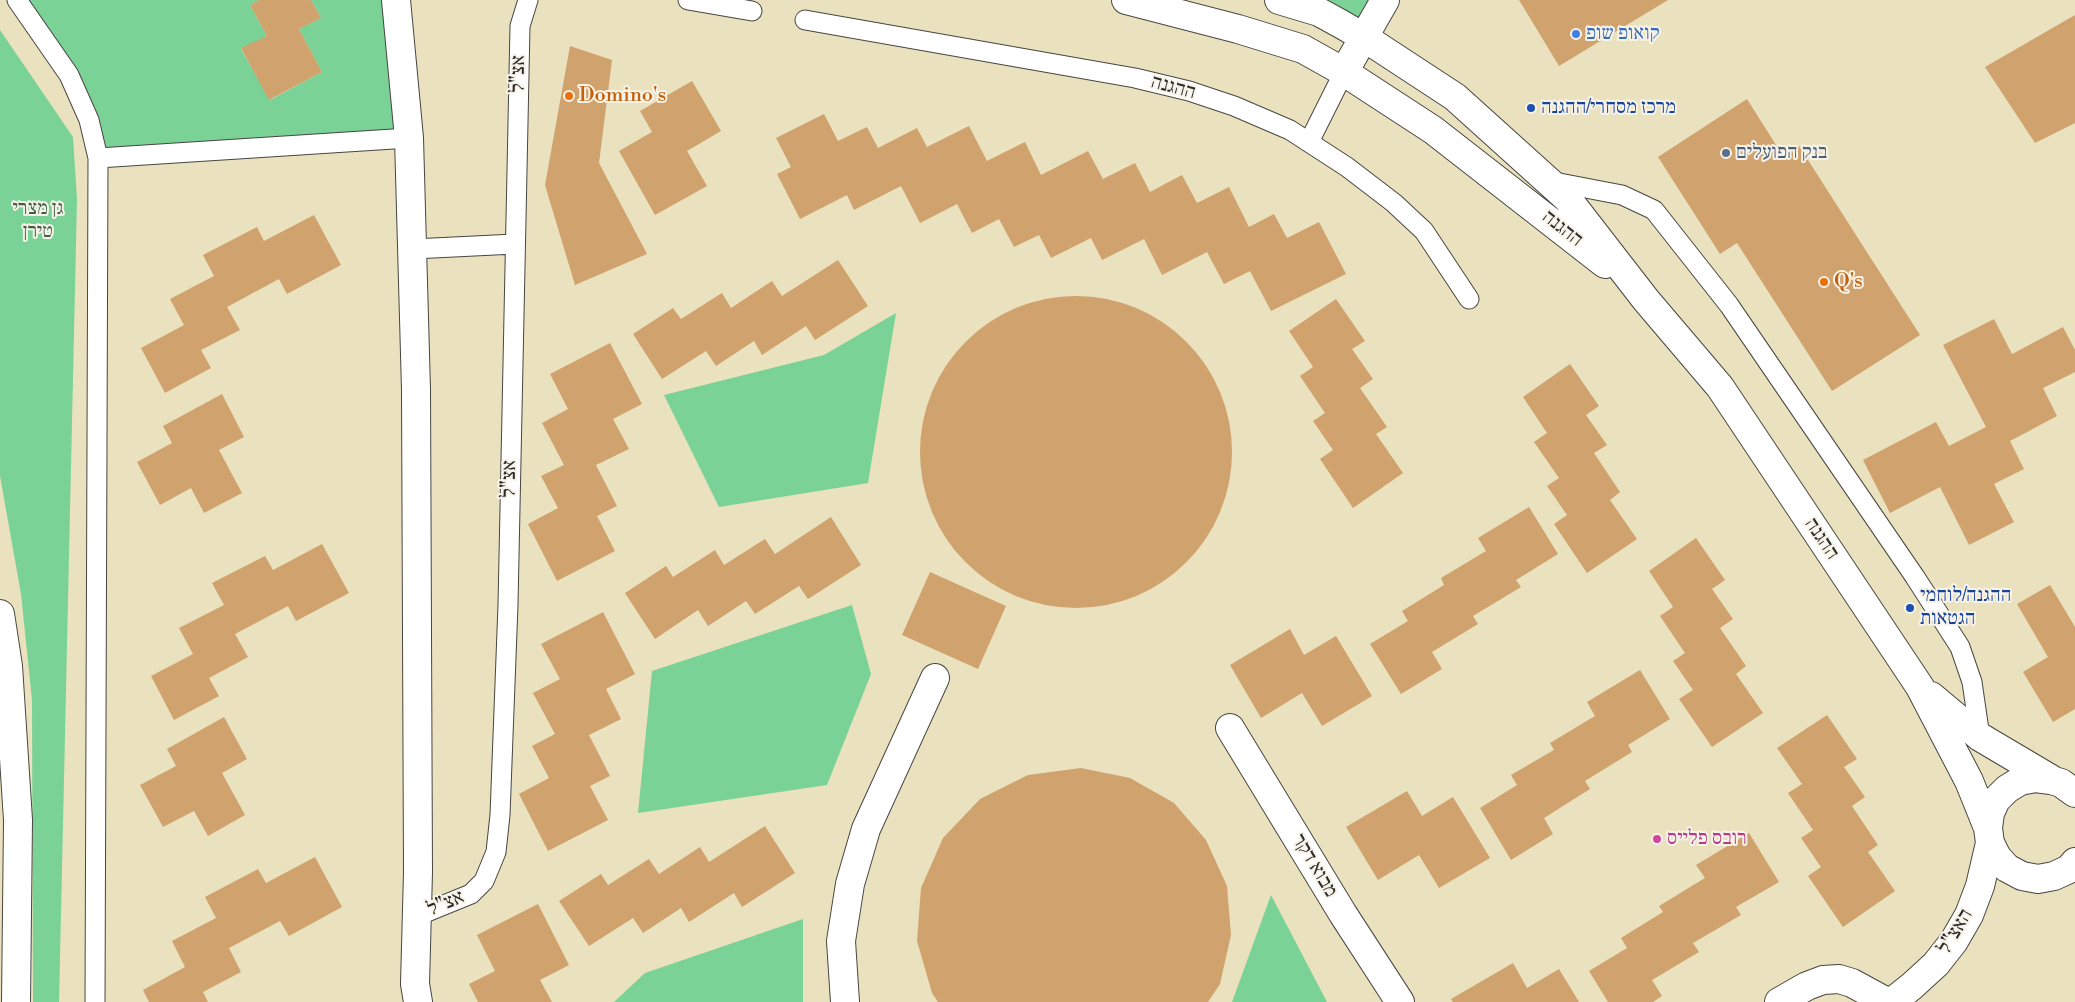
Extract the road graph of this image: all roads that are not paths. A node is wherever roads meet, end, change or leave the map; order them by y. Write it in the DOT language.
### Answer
graph roads {
  1 [pos="17,0"];
  2 [pos="396,0"];
  3 [pos="528,0"];
  4 [pos="688,0"];
  5 [pos="1126,0"];
  6 [pos="1279,0"];
  7 [pos="1385,0"];
  8 [pos="752,11"];
  9 [pos="805,20"];
  10 [pos="1365,38"];
  11 [pos="1344,72"];
  12 [pos="409,138"];
  13 [pos="1309,142"];
  14 [pos="98,158"];
  15 [pos="1548,181"];
  16 [pos="515,244"];
  17 [pos="413,249"];
  18 [pos="1469,299"];
  19 [pos="1646,300"];
  20 [pos="0,614"];
  21 [pos="936,678"];
  22 [pos="1920,687"];
  23 [pos="1230,728"];
  24 [pos="1980,737"];
  25 [pos="2066,785"];
  26 [pos="1989,835"];
  27 [pos="0,842"];
  28 [pos="2075,862"];
  29 [pos="417,916"];
  30 [pos="14,1002"];
  31 [pos="96,1002"];
  32 [pos="418,1002"];
  33 [pos="845,1002"];
  34 [pos="1400,1002"];
  35 [pos="1779,1002"];
  36 [pos="1887,1002"];
  37 [pos="1892,1002"];
  1 -- 14 [label="lane"];
  2 -- 12 [label="main road, אצ\"ל"];
  3 -- 16 [label="lane, אצ\"ל"];
  4 -- 8 [label="lane"];
  5 -- 11 [label="main road, ההגנה"];
  6 -- 10 [label="main road, ההגנה"];
  7 -- 10 [label="main road"];
  9 -- 13 [label="lane, ההגנה"];
  10 -- 11 [label="main road"];
  10 -- 15 [label="main road, ההגנה"];
  11 -- 13 [label="lane"];
  11 -- 19 [label="main road, ההגנה"];
  12 -- 14 [label="lane"];
  12 -- 17 [label="main road, אצ\"ל"];
  13 -- 18 [label="lane, ההגנה"];
  14 -- 31 [label="lane"];
  15 -- 19 [label="main road, ההגנה"];
  15 -- 24 [label="lane"];
  16 -- 17 [label="lane"];
  16 -- 29 [label="lane, אצ\"ל"];
  17 -- 29 [label="main road, אצ\"ל"];
  19 -- 22 [label="main road, ההגנה"];
  20 -- 30 [label="main road"];
  21 -- 33 [label="main road"];
  22 -- 24 [label="main road, ההגנה"];
  22 -- 26 [label="main road, ההגנה"];
  23 -- 34 [label="main road, מבוא דקר"];
  24 -- 25 [label="main road, ההגנה"];
  25 -- 26 [label="main road, האצ\"ל"];
  26 -- 28 [label="main road, ההגנה"];
  26 -- 37 [label="main road, האצ\"ל"];
  27 -- 30 [label="main road"];
  29 -- 32 [label="main road, אצ\"ל"];
  35 -- 36 [label="main road"];
}
